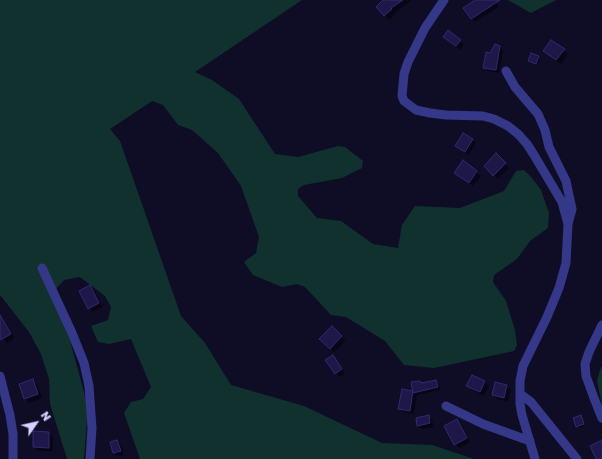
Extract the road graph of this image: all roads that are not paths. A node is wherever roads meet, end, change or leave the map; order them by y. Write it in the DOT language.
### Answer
graph roads {
  1 [pos="444,0"];
  2 [pos="506,71"];
  3 [pos="568,224"];
  4 [pos="42,268"];
  5 [pos="602,325"];
  6 [pos="0,376"];
  7 [pos="520,394"];
  8 [pos="446,406"];
  9 [pos="602,418"];
  10 [pos="530,441"];
  11 [pos="13,459"];
  12 [pos="90,459"];
  13 [pos="535,459"];
  14 [pos="577,459"];
  1 -- 3 [label="street"];
  2 -- 3 [label="street"];
  3 -- 7 [label="street"];
  4 -- 12 [label="street"];
  5 -- 9 [label="street"];
  6 -- 11 [label="street"];
  7 -- 10 [label="street"];
  7 -- 14 [label="street"];
  8 -- 10 [label="street"];
  10 -- 13 [label="street"];
}
